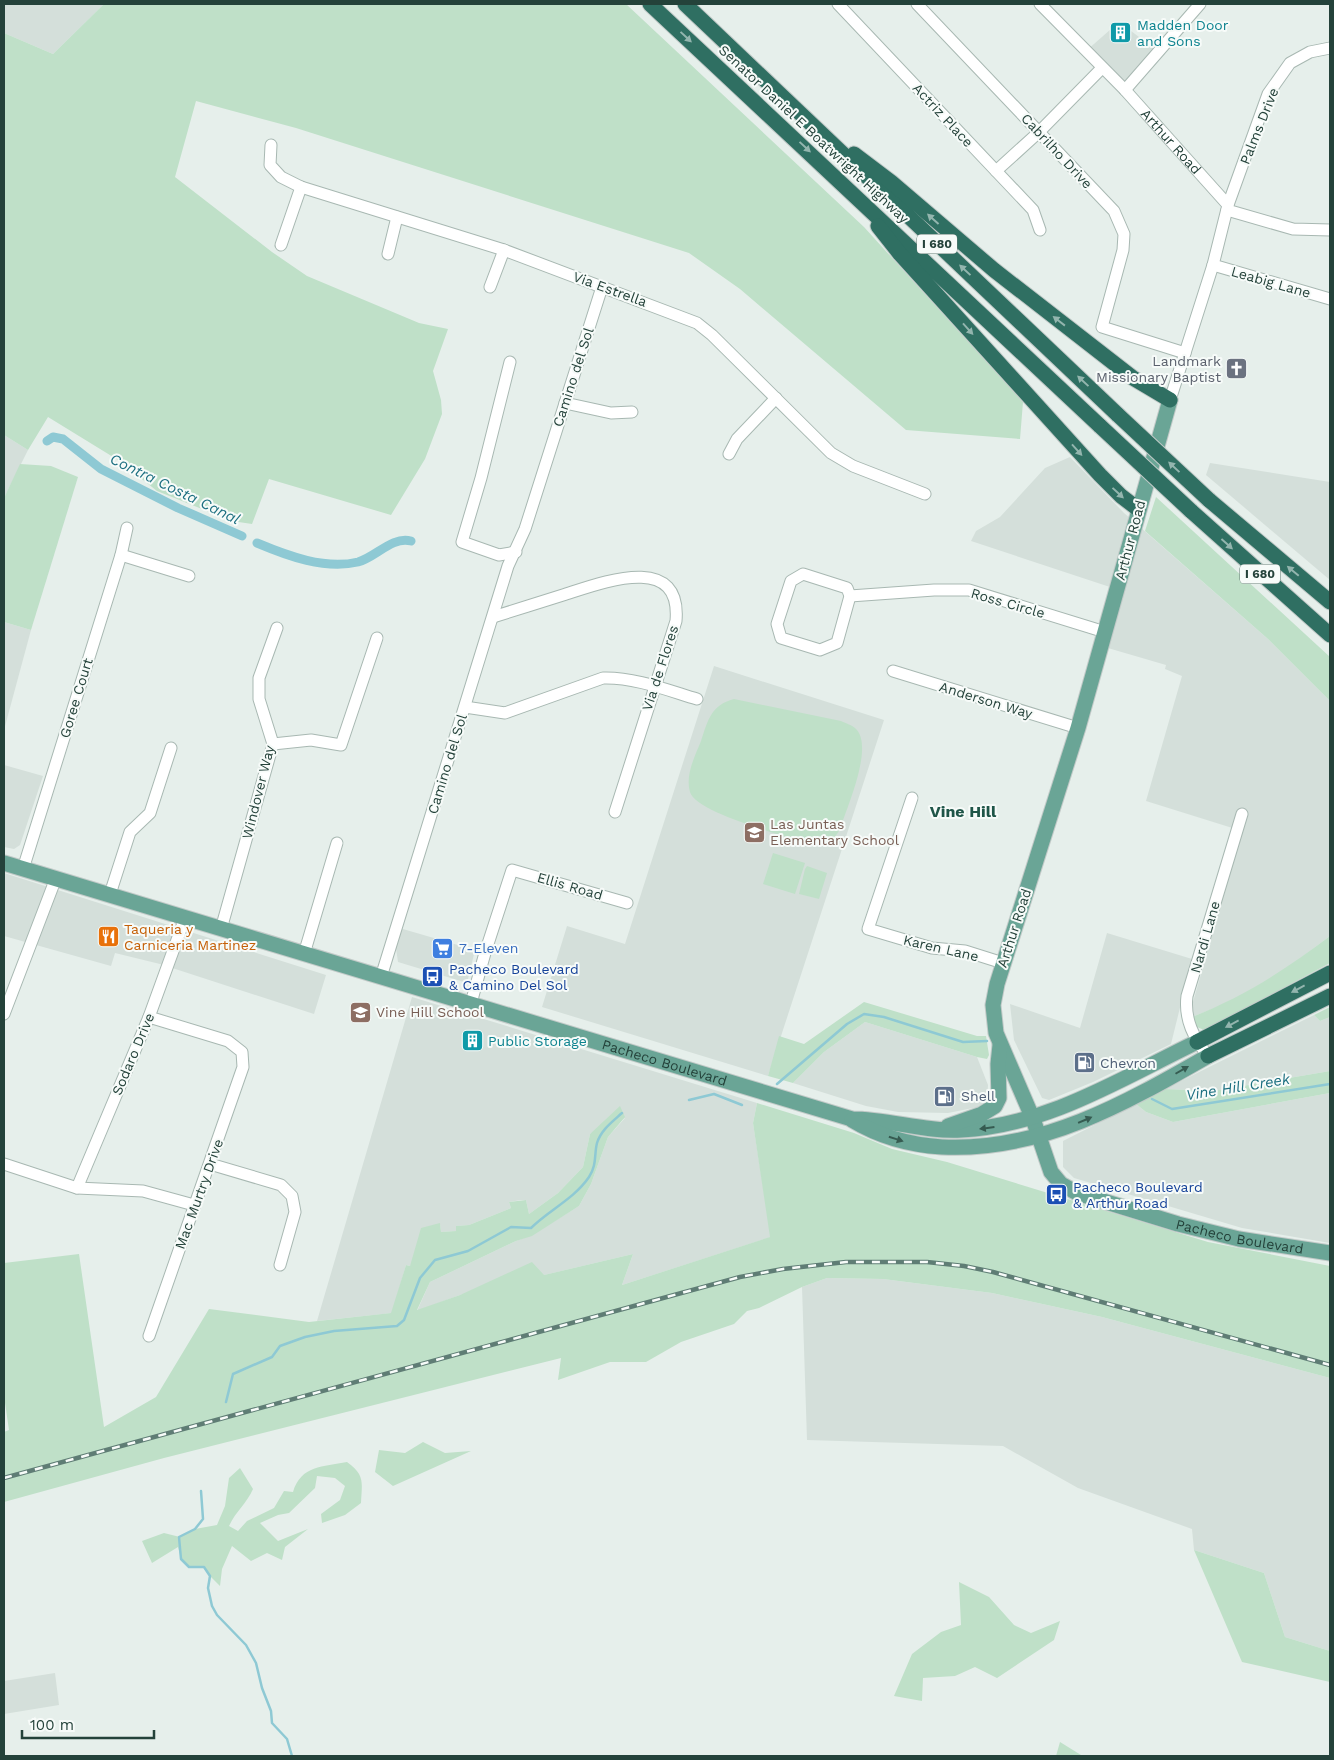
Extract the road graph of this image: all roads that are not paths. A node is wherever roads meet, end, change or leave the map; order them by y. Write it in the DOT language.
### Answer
graph roads {
  1 [pos="650,4"];
  2 [pos="685,4"];
  3 [pos="838,4"];
  4 [pos="917,4"];
  5 [pos="1040,4"];
  6 [pos="1200,4"];
  7 [pos="1330,48"];
  8 [pos="1102,68"];
  9 [pos="1125,90"];
  10 [pos="797,112"];
  11 [pos="1039,132"];
  12 [pos="271,145"];
  13 [pos="996,171"];
  14 [pos="301,187"];
  15 [pos="859,198"];
  16 [pos="1227,208"];
  17 [pos="397,217"];
  18 [pos="1040,230"];
  19 [pos="1330,230"];
  20 [pos="281,245"];
  21 [pos="504,250"];
  22 [pos="388,254"];
  23 [pos="1213,265"];
  24 [pos="490,287"];
  25 [pos="602,287"];
  26 [pos="1330,299"];
  27 [pos="1185,353"];
  28 [pos="510,362"];
  29 [pos="776,398"];
  30 [pos="1170,400"];
  31 [pos="565,403"];
  32 [pos="632,412"];
  33 [pos="729,454"];
  34 [pos="925,494"];
  35 [pos="1138,509"];
  36 [pos="127,528"];
  37 [pos="516,552"];
  38 [pos="120,556"];
  39 [pos="190,576"];
  40 [pos="850,596"];
  41 [pos="1330,602"];
  42 [pos="493,617"];
  43 [pos="277,628"];
  44 [pos="1105,632"];
  45 [pos="1330,635"];
  46 [pos="377,638"];
  47 [pos="893,671"];
  48 [pos="654,686"];
  49 [pos="697,699"];
  50 [pos="465,707"];
  51 [pos="1078,728"];
  52 [pos="273,744"];
  53 [pos="171,748"];
  54 [pos="912,798"];
  55 [pos="615,812"];
  56 [pos="1242,814"];
  57 [pos="337,843"];
  58 [pos="4,863"];
  59 [pos="23,869"];
  60 [pos="56,878"];
  61 [pos="110,894"];
  62 [pos="627,903"];
  63 [pos="185,918"];
  64 [pos="221,928"];
  65 [pos="304,954"];
  66 [pos="1003,963"];
  67 [pos="1330,973"];
  68 [pos="381,977"];
  69 [pos="1330,996"];
  70 [pos="471,1003"];
  71 [pos="4,1014"];
  72 [pos="149,1017"];
  73 [pos="1198,1042"];
  74 [pos="1000,1046"];
  75 [pos="1208,1056"];
  76 [pos="1033,1118"];
  77 [pos="852,1119"];
  78 [pos="941,1128"];
  79 [pos="1039,1136"];
  80 [pos="4,1164"];
  81 [pos="210,1164"];
  82 [pos="77,1188"];
  83 [pos="194,1205"];
  84 [pos="1330,1253"];
  85 [pos="280,1265"];
  86 [pos="150,1336"];
  1 -- 15 [label="highway, Senator Daniel E Boatwright Highway / I 680, one-way"];
  2 -- 10 [label="highway, Senator Daniel E Boatwright Highway / I 680"];
  3 -- 13 [label="street, Actriz Place"];
  4 -- 11 [label="street, Cabrilho Drive"];
  5 -- 8 [label="street, Arthur Road"];
  6 -- 9 [label="street"];
  7 -- 16 [label="street, Palms Drive"];
  8 -- 9 [label="street, Arthur Road"];
  8 -- 11 [label="street"];
  9 -- 16 [label="street, Arthur Road"];
  30 -- 10 [label="highway, one-way"];
  41 -- 10 [label="highway, Senator Daniel E Boatwright Highway / I 680, one-way, bridge"];
  11 -- 13 [label="street"];
  11 -- 27 [label="street, Cabrilho Drive"];
  12 -- 14 [label="street, Via Estrella"];
  13 -- 18 [label="street, Actriz Place"];
  14 -- 17 [label="street, Via Estrella"];
  14 -- 20 [label="street"];
  15 -- 35 [label="highway, one-way"];
  15 -- 45 [label="highway, Senator Daniel E Boatwright Highway / I 680, one-way, bridge"];
  16 -- 19 [label="street"];
  16 -- 23 [label="street, Arthur Road"];
  17 -- 21 [label="street, Via Estrella"];
  17 -- 22 [label="street"];
  21 -- 24 [label="street"];
  21 -- 25 [label="street, Via Estrella"];
  23 -- 26 [label="street, Leabig Lane"];
  23 -- 27 [label="street, Arthur Road"];
  25 -- 29 [label="street, Via Estrella"];
  25 -- 31 [label="street, Camino del Sol"];
  27 -- 30 [label="street, Arthur Road"];
  28 -- 37 [label="street"];
  29 -- 33 [label="street"];
  29 -- 34 [label="street, Via Estrella"];
  30 -- 35 [label="main road, Arthur Road"];
  31 -- 32 [label="street"];
  31 -- 37 [label="street, Camino del Sol"];
  35 -- 44 [label="main road, Arthur Road"];
  36 -- 38 [label="street, Goree Court"];
  37 -- 42 [label="street, Camino del Sol"];
  38 -- 39 [label="street"];
  38 -- 59 [label="street, Goree Court"];
  40 -- 40 [label="street"];
  40 -- 44 [label="street, Ross Circle"];
  42 -- 48 [label="street, Via de Flores"];
  42 -- 50 [label="street, Camino del Sol"];
  43 -- 52 [label="street, Windover Way"];
  44 -- 51 [label="main road, Arthur Road"];
  46 -- 52 [label="street"];
  47 -- 51 [label="street, Anderson Way"];
  48 -- 49 [label="street"];
  48 -- 50 [label="street"];
  48 -- 55 [label="street, Via de Flores"];
  50 -- 68 [label="street, Camino del Sol"];
  51 -- 66 [label="main road, Arthur Road"];
  52 -- 64 [label="street, Windover Way"];
  53 -- 61 [label="street"];
  54 -- 66 [label="street, Karen Lane"];
  56 -- 73 [label="street, Nardi Lane"];
  57 -- 65 [label="street"];
  58 -- 59 [label="main road, Pacheco Boulevard"];
  59 -- 60 [label="main road, Pacheco Boulevard"];
  60 -- 61 [label="main road, Pacheco Boulevard"];
  60 -- 71 [label="street"];
  61 -- 63 [label="main road, Pacheco Boulevard"];
  62 -- 70 [label="street, Ellis Road"];
  63 -- 64 [label="main road, Pacheco Boulevard"];
  63 -- 72 [label="street, Sodaro Drive"];
  64 -- 65 [label="main road, Pacheco Boulevard"];
  65 -- 68 [label="main road, Pacheco Boulevard"];
  66 -- 74 [label="main road, Arthur Road"];
  67 -- 73 [label="highway, one-way"];
  68 -- 70 [label="main road, Pacheco Boulevard"];
  69 -- 75 [label="highway"];
  70 -- 77 [label="main road, Pacheco Boulevard"];
  72 -- 81 [label="street, Mac Murtry Drive"];
  72 -- 82 [label="street, Sodaro Drive"];
  73 -- 75 [label="street, Nardi Lane"];
  73 -- 76 [label="main road, Pacheco Boulevard"];
  74 -- 76 [label="main road, Arthur Road"];
  74 -- 78 [label="main road"];
  79 -- 75 [label="main road, Pacheco Boulevard, one-way"];
  76 -- 78 [label="main road, Pacheco Boulevard, one-way"];
  76 -- 79 [label="main road, Arthur Road"];
  77 -- 78 [label="main road, Pacheco Boulevard"];
  77 -- 79 [label="main road, Pacheco Boulevard, one-way"];
  79 -- 84 [label="main road, Pacheco Boulevard"];
  80 -- 82 [label="street"];
  81 -- 83 [label="street, Mac Murtry Drive"];
  81 -- 85 [label="street"];
  82 -- 83 [label="street"];
  83 -- 86 [label="street, Mac Murtry Drive"];
}
